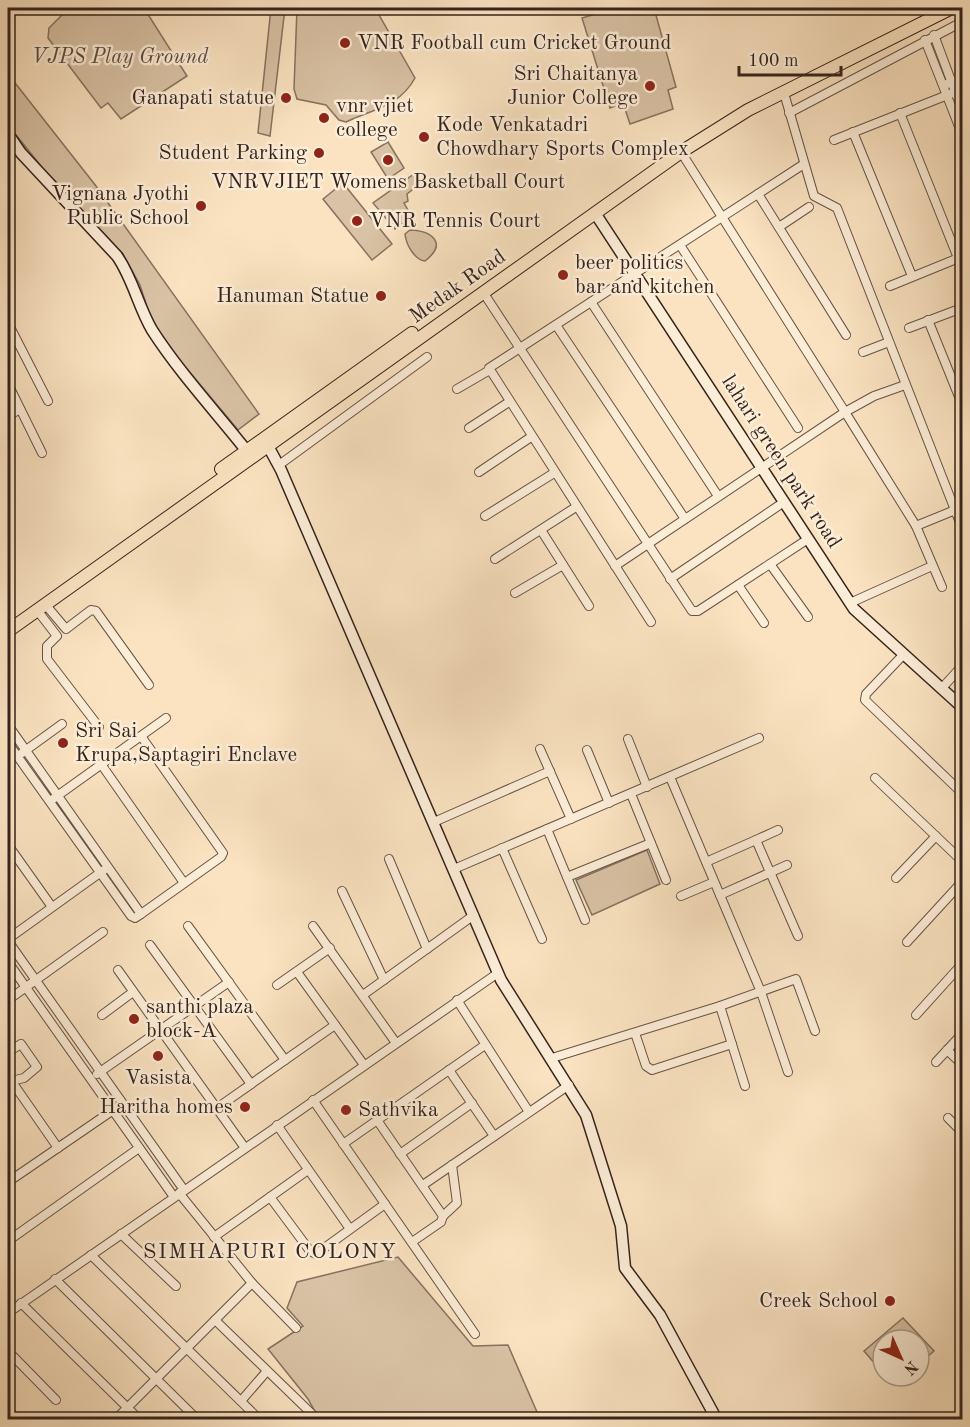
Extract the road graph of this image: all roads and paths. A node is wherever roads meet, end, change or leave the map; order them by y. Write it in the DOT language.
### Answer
graph roads {
  1 [pos="935,8"];
  2 [pos="952,8"];
  3 [pos="922,22"];
  4 [pos="963,22"];
  5 [pos="929,38"];
  6 [pos="963,78"];
  7 [pos="947,83"];
  8 [pos="955,92"];
  9 [pos="784,93"];
  10 [pos="946,94"];
  11 [pos="963,110"];
  12 [pos="900,112"];
  13 [pos="789,113"];
  14 [pos="853,132"];
  15 [pos="8,134"];
  16 [pos="962,134"];
  17 [pos="834,140"];
  18 [pos="681,152"];
  19 [pos="804,164"];
  20 [pos="758,194"];
  21 [pos="809,207"];
  22 [pos="595,213"];
  23 [pos="723,217"];
  24 [pos="778,227"];
  25 [pos="680,244"];
  26 [pos="960,257"];
  27 [pos="635,273"];
  28 [pos="912,276"];
  29 [pos="890,286"];
  30 [pos="483,292"];
  31 [pos="591,302"];
  32 [pos="963,308"];
  33 [pos="928,320"];
  34 [pos="8,323"];
  35 [pos="556,325"];
  36 [pos="909,328"];
  37 [pos="846,335"];
  38 [pos="889,342"];
  39 [pos="520,348"];
  40 [pos="863,352"];
  41 [pos="427,357"];
  42 [pos="488,371"];
  43 [pos="8,384"];
  44 [pos="905,385"];
  45 [pos="457,389"];
  46 [pos="48,401"];
  47 [pos="509,402"];
  48 [pos="963,404"];
  49 [pos="20,410"];
  50 [pos="845,412"];
  51 [pos="8,416"];
  52 [pos="469,428"];
  53 [pos="798,428"];
  54 [pos="531,437"];
  55 [pos="268,446"];
  56 [pos="246,450"];
  57 [pos="42,453"];
  58 [pos="279,465"];
  59 [pos="762,468"];
  60 [pos="479,472"];
  61 [pos="554,473"];
  62 [pos="718,496"];
  63 [pos="784,502"];
  64 [pos="576,507"];
  65 [pos="959,509"];
  66 [pos="485,516"];
  67 [pos="685,519"];
  68 [pos="916,526"];
  69 [pos="963,527"];
  70 [pos="541,530"];
  71 [pos="140,532"];
  72 [pos="808,539"];
  73 [pos="647,544"];
  74 [pos="495,560"];
  75 [pos="770,564"];
  76 [pos="563,565"];
  77 [pos="615,566"];
  78 [pos="932,566"];
  79 [pos="670,579"];
  80 [pos="738,585"];
  81 [pos="942,587"];
  82 [pos="515,593"];
  83 [pos="850,603"];
  84 [pos="590,606"];
  85 [pos="41,607"];
  86 [pos="808,617"];
  87 [pos="8,622"];
  88 [pos="651,622"];
  89 [pos="764,623"];
  90 [pos="66,629"];
  91 [pos="8,632"];
  92 [pos="57,636"];
  93 [pos="904,654"];
  94 [pos="963,666"];
  95 [pos="149,685"];
  96 [pos="942,688"];
  97 [pos="963,707"];
  98 [pos="166,718"];
  99 [pos="62,724"];
  100 [pos="8,725"];
  101 [pos="99,727"];
  102 [pos="141,736"];
  103 [pos="759,738"];
  104 [pos="628,739"];
  105 [pos="8,743"];
  106 [pos="540,749"];
  107 [pos="25,750"];
  108 [pos="587,750"];
  109 [pos="17,756"];
  110 [pos="101,764"];
  111 [pos="550,771"];
  112 [pos="670,777"];
  113 [pos="875,778"];
  114 [pos="647,787"];
  115 [pos="963,793"];
  116 [pos="631,794"];
  117 [pos="57,796"];
  118 [pos="50,801"];
  119 [pos="609,803"];
  120 [pos="572,819"];
  121 [pos="434,822"];
  122 [pos="547,829"];
  123 [pos="778,830"];
  124 [pos="936,836"];
  125 [pos="756,840"];
  126 [pos="651,843"];
  127 [pos="8,845"];
  128 [pos="502,848"];
  129 [pos="389,859"];
  130 [pos="963,861"];
  131 [pos="706,862"];
  132 [pos="787,865"];
  133 [pos="108,867"];
  134 [pos="454,869"];
  135 [pos="100,873"];
  136 [pos="770,873"];
  137 [pos="567,877"];
  138 [pos="896,878"];
  139 [pos="666,880"];
  140 [pos="714,882"];
  141 [pos="963,882"];
  142 [pos="184,883"];
  143 [pos="342,891"];
  144 [pos="720,895"];
  145 [pos="681,896"];
  146 [pos="52,907"];
  147 [pos="141,914"];
  148 [pos="474,915"];
  149 [pos="585,920"];
  150 [pos="188,926"];
  151 [pos="314,926"];
  152 [pos="103,932"];
  153 [pos="798,936"];
  154 [pos="542,939"];
  155 [pos="8,940"];
  156 [pos="907,942"];
  157 [pos="150,945"];
  158 [pos="330,948"];
  159 [pos="427,949"];
  160 [pos="8,962"];
  161 [pos="963,964"];
  162 [pos="118,970"];
  163 [pos="297,972"];
  164 [pos="498,973"];
  165 [pos="35,980"];
  166 [pos="384,980"];
  167 [pos="230,982"];
  168 [pos="277,985"];
  169 [pos="25,987"];
  170 [pos="134,992"];
  171 [pos="761,992"];
  172 [pos="363,995"];
  173 [pos="8,1000"];
  174 [pos="457,1000"];
  175 [pos="195,1006"];
  176 [pos="720,1006"];
  177 [pos="102,1015"];
  178 [pos="916,1015"];
  179 [pos="335,1025"];
  180 [pos="161,1030"];
  181 [pos="815,1031"];
  182 [pos="635,1033"];
  183 [pos="963,1034"];
  184 [pos="396,1043"];
  185 [pos="732,1044"];
  186 [pos="485,1045"];
  187 [pos="947,1050"];
  188 [pos="8,1052"];
  189 [pos="552,1059"];
  190 [pos="285,1060"];
  191 [pos="936,1062"];
  192 [pos="963,1064"];
  193 [pos="364,1065"];
  194 [pos="449,1070"];
  195 [pos="788,1071"];
  196 [pos="100,1072"];
  197 [pos="90,1078"];
  198 [pos="9,1079"];
  199 [pos="251,1084"];
  200 [pos="569,1085"];
  201 [pos="745,1086"];
  202 [pos="313,1100"];
  203 [pos="122,1104"];
  204 [pos="472,1104"];
  205 [pos="217,1108"];
  206 [pos="113,1110"];
  207 [pos="529,1112"];
  208 [pos="948,1118"];
  209 [pos="377,1120"];
  210 [pos="277,1125"];
  211 [pos="963,1132"];
  212 [pos="494,1136"];
  213 [pos="343,1143"];
  214 [pos="58,1148"];
  215 [pos="139,1148"];
  216 [pos="245,1148"];
  217 [pos="400,1154"];
  218 [pos="452,1165"];
  219 [pos="308,1170"];
  220 [pos="8,1181"];
  221 [pos="423,1185"];
  222 [pos="179,1193"];
  223 [pos="270,1197"];
  224 [pos="385,1204"];
  225 [pos="443,1215"];
  226 [pos="350,1229"];
  227 [pos="121,1234"];
  228 [pos="214,1237"];
  229 [pos="8,1241"];
  230 [pos="411,1242"];
  231 [pos="91,1255"];
  232 [pos="56,1279"];
  233 [pos="252,1283"];
  234 [pos="176,1286"];
  235 [pos="21,1303"];
  236 [pos="8,1313"];
  237 [pos="215,1320"];
  238 [pos="296,1328"];
  239 [pos="475,1334"];
  240 [pos="187,1348"];
  241 [pos="8,1351"];
  242 [pos="267,1371"];
  243 [pos="156,1378"];
  244 [pos="56,1400"];
  245 [pos="241,1401"];
  246 [pos="127,1407"];
  247 [pos="8,1410"];
  248 [pos="312,1414"];
  249 [pos="18,1419"];
  250 [pos="115,1419"];
  251 [pos="140,1419"];
  252 [pos="198,1419"];
  253 [pos="260,1419"];
  254 [pos="717,1419"];
  1 -- 56 [label="main road, Medak Road"];
  2 -- 3 [label="main road, Medak Road"];
  3 -- 5 [label="street"];
  3 -- 9 [label="main road, Medak Road"];
  4 -- 5 [label="street"];
  5 -- 7 [label="street"];
  5 -- 13 [label="street"];
  6 -- 7 [label="street"];
  7 -- 8 [label="street"];
  7 -- 10 [label="street"];
  8 -- 10 [label="street"];
  8 -- 11 [label="street"];
  9 -- 13 [label="street"];
  9 -- 18 [label="main road, Medak Road"];
  10 -- 12 [label="street"];
  10 -- 16 [label="street"];
  12 -- 14 [label="street"];
  12 -- 26 [label="street"];
  13 -- 19 [label="street"];
  14 -- 17 [label="street"];
  14 -- 28 [label="street"];
  15 -- 56 [label="street"];
  18 -- 22 [label="main road, Medak Road"];
  18 -- 23 [label="street"];
  19 -- 20 [label="street"];
  19 -- 38 [label="street"];
  20 -- 23 [label="street"];
  20 -- 24 [label="street"];
  21 -- 24 [label="street"];
  22 -- 27 [label="street, lahari green park road"];
  22 -- 30 [label="main road, Medak Road"];
  23 -- 25 [label="street"];
  23 -- 50 [label="street"];
  24 -- 37 [label="street"];
  25 -- 27 [label="street"];
  25 -- 53 [label="street"];
  26 -- 28 [label="street"];
  27 -- 31 [label="street"];
  27 -- 59 [label="street, lahari green park road"];
  28 -- 29 [label="street"];
  30 -- 39 [label="street"];
  30 -- 55 [label="main road, Medak Road"];
  31 -- 35 [label="street"];
  31 -- 62 [label="street"];
  32 -- 33 [label="street"];
  33 -- 36 [label="street"];
  33 -- 48 [label="street"];
  34 -- 46 [label="street"];
  35 -- 39 [label="street"];
  35 -- 67 [label="street"];
  38 -- 40 [label="street"];
  38 -- 44 [label="street"];
  39 -- 42 [label="street"];
  39 -- 73 [label="street"];
  41 -- 58 [label="street"];
  42 -- 45 [label="street"];
  42 -- 47 [label="street"];
  43 -- 49 [label="street"];
  44 -- 50 [label="street"];
  44 -- 65 [label="street"];
  47 -- 52 [label="street"];
  47 -- 54 [label="street"];
  49 -- 51 [label="street"];
  49 -- 57 [label="street"];
  50 -- 59 [label="street"];
  50 -- 68 [label="street"];
  54 -- 60 [label="street"];
  54 -- 61 [label="street"];
  55 -- 58 [label="street"];
  55 -- 71 [label="main road, Medak Road"];
  56 -- 71 [label="main road, Medak Road"];
  58 -- 121 [label="street"];
  59 -- 62 [label="street"];
  59 -- 63 [label="street, lahari green park road"];
  61 -- 64 [label="street"];
  61 -- 66 [label="street"];
  62 -- 67 [label="street"];
  63 -- 72 [label="street, lahari green park road"];
  63 -- 79 [label="street"];
  64 -- 70 [label="street"];
  64 -- 77 [label="street"];
  65 -- 68 [label="street"];
  65 -- 69 [label="street"];
  67 -- 73 [label="street"];
  68 -- 78 [label="street"];
  70 -- 74 [label="street"];
  70 -- 76 [label="street"];
  71 -- 85 [label="main road, Medak Road"];
  71 -- 87 [label="main road, Medak Road"];
  72 -- 75 [label="street"];
  72 -- 83 [label="street, lahari green park road"];
  73 -- 77 [label="street"];
  73 -- 79 [label="street"];
  75 -- 80 [label="street"];
  75 -- 86 [label="street"];
  76 -- 82 [label="street"];
  76 -- 84 [label="street"];
  77 -- 88 [label="street"];
  78 -- 81 [label="street"];
  78 -- 83 [label="street"];
  79 -- 80 [label="street"];
  80 -- 89 [label="street"];
  83 -- 93 [label="street, lahari green park road"];
  85 -- 90 [label="street"];
  85 -- 91 [label="main road, Medak Road"];
  85 -- 92 [label="street"];
  90 -- 92 [label="street"];
  90 -- 95 [label="street"];
  92 -- 101 [label="street"];
  93 -- 96 [label="street, lahari green park road"];
  93 -- 115 [label="street"];
  94 -- 96 [label="street"];
  96 -- 97 [label="street, lahari green park road"];
  98 -- 102 [label="street"];
  99 -- 107 [label="street"];
  100 -- 107 [label="street"];
  102 -- 110 [label="street"];
  102 -- 142 [label="street"];
  103 -- 112 [label="street"];
  104 -- 114 [label="street"];
  105 -- 109 [label="street"];
  106 -- 111 [label="street"];
  107 -- 109 [label="street"];
  107 -- 117 [label="street"];
  108 -- 119 [label="street"];
  109 -- 118 [label="street"];
  110 -- 117 [label="street"];
  110 -- 142 [label="street"];
  111 -- 120 [label="street"];
  111 -- 121 [label="street"];
  112 -- 114 [label="street"];
  112 -- 131 [label="street"];
  113 -- 124 [label="street"];
  114 -- 116 [label="street"];
  116 -- 119 [label="street"];
  116 -- 126 [label="street"];
  117 -- 118 [label="street"];
  117 -- 133 [label="street"];
  118 -- 135 [label="street"];
  119 -- 120 [label="street"];
  120 -- 122 [label="street"];
  121 -- 134 [label="street"];
  122 -- 128 [label="street"];
  122 -- 137 [label="street"];
  123 -- 125 [label="street"];
  124 -- 130 [label="street"];
  124 -- 138 [label="street"];
  125 -- 131 [label="street"];
  125 -- 136 [label="street"];
  126 -- 137 [label="street"];
  126 -- 139 [label="street"];
  127 -- 146 [label="street"];
  128 -- 134 [label="street"];
  128 -- 154 [label="street"];
  129 -- 159 [label="street"];
  131 -- 140 [label="street"];
  132 -- 136 [label="street"];
  133 -- 135 [label="street"];
  133 -- 147 [label="street"];
  134 -- 148 [label="street"];
  135 -- 146 [label="street"];
  135 -- 147 [label="street"];
  136 -- 144 [label="street"];
  136 -- 153 [label="street"];
  137 -- 149 [label="street"];
  140 -- 144 [label="street"];
  140 -- 145 [label="street"];
  141 -- 156 [label="street"];
  142 -- 147 [label="street"];
  143 -- 166 [label="street"];
  144 -- 171 [label="street"];
  146 -- 155 [label="street"];
  148 -- 159 [label="street"];
  148 -- 164 [label="street"];
  150 -- 167 [label="street"];
  151 -- 158 [label="street"];
  152 -- 165 [label="street"];
  155 -- 165 [label="street"];
  157 -- 175 [label="street"];
  158 -- 163 [label="street"];
  158 -- 172 [label="street"];
  159 -- 166 [label="street"];
  160 -- 169 [label="street"];
  161 -- 178 [label="street"];
  162 -- 170 [label="street"];
  163 -- 168 [label="street"];
  163 -- 179 [label="street"];
  164 -- 174 [label="street"];
  164 -- 189 [label="street"];
  165 -- 169 [label="street"];
  165 -- 196 [label="street"];
  166 -- 172 [label="street"];
  167 -- 175 [label="street"];
  167 -- 190 [label="street"];
  169 -- 173 [label="street"];
  169 -- 197 [label="street"];
  170 -- 177 [label="street"];
  170 -- 180 [label="street"];
  171 -- 176 [label="street"];
  171 -- 181 [label="street"];
  171 -- 195 [label="street"];
  172 -- 184 [label="street"];
  174 -- 184 [label="street"];
  174 -- 186 [label="street"];
  175 -- 180 [label="street"];
  175 -- 199 [label="street"];
  176 -- 182 [label="street"];
  176 -- 185 [label="street"];
  179 -- 190 [label="street"];
  179 -- 193 [label="street"];
  180 -- 196 [label="street"];
  180 -- 205 [label="street"];
  182 -- 185 [label="street"];
  182 -- 189 [label="street"];
  183 -- 187 [label="street"];
  184 -- 193 [label="street"];
  185 -- 201 [label="street"];
  186 -- 194 [label="street"];
  186 -- 207 [label="street"];
  187 -- 191 [label="street"];
  187 -- 192 [label="street"];
  188 -- 198 [label="street"];
  189 -- 200 [label="street"];
  190 -- 199 [label="street"];
  193 -- 202 [label="street"];
  194 -- 204 [label="street"];
  194 -- 209 [label="street"];
  196 -- 197 [label="street"];
  196 -- 203 [label="street"];
  197 -- 206 [label="street"];
  198 -- 214 [label="street"];
  199 -- 205 [label="street"];
  200 -- 207 [label="street"];
  200 -- 254 [label="street"];
  202 -- 210 [label="street"];
  202 -- 213 [label="street"];
  203 -- 206 [label="street"];
  203 -- 222 [label="street"];
  204 -- 212 [label="street"];
  204 -- 217 [label="street"];
  205 -- 216 [label="street"];
  206 -- 214 [label="street"];
  206 -- 215 [label="street"];
  207 -- 212 [label="street"];
  208 -- 211 [label="street"];
  209 -- 213 [label="street"];
  209 -- 217 [label="street"];
  210 -- 216 [label="street"];
  210 -- 219 [label="street"];
  212 -- 218 [label="street"];
  213 -- 224 [label="street"];
  214 -- 220 [label="street"];
  215 -- 222 [label="street"];
  215 -- 229 [label="street"];
  216 -- 222 [label="street"];
  217 -- 221 [label="street"];
  218 -- 221 [label="street"];
  218 -- 225 [label="street"];
  219 -- 223 [label="street"];
  219 -- 226 [label="street"];
  221 -- 225 [label="street"];
  222 -- 227 [label="street"];
  222 -- 228 [label="street"];
  223 -- 226 [label="street"];
  223 -- 228 [label="street"];
  224 -- 226 [label="street"];
  224 -- 230 [label="street"];
  225 -- 230 [label="street"];
  227 -- 231 [label="street"];
  227 -- 234 [label="street"];
  228 -- 233 [label="street"];
  230 -- 239 [label="street"];
  231 -- 232 [label="street"];
  231 -- 240 [label="street"];
  232 -- 235 [label="street"];
  232 -- 243 [label="street"];
  233 -- 237 [label="street"];
  233 -- 238 [label="street"];
  235 -- 236 [label="street"];
  235 -- 246 [label="street"];
  237 -- 240 [label="street"];
  237 -- 242 [label="street"];
  240 -- 243 [label="street"];
  240 -- 245 [label="street"];
  241 -- 244 [label="street"];
  242 -- 245 [label="street"];
  242 -- 248 [label="street"];
  243 -- 246 [label="street"];
  243 -- 252 [label="street"];
  245 -- 253 [label="street"];
  246 -- 250 [label="street"];
  246 -- 251 [label="street"];
  247 -- 249 [label="street"];
}
